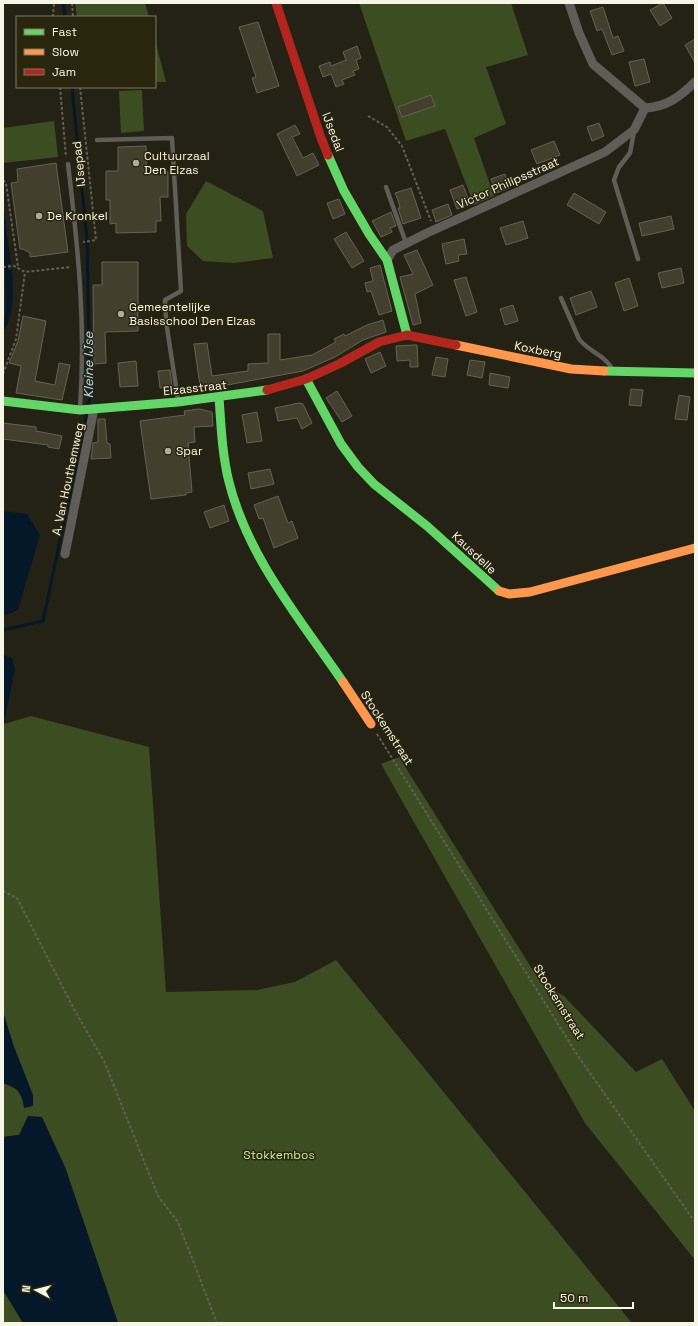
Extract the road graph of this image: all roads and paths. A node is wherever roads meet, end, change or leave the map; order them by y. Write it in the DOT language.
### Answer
graph roads {
  1 [pos="54,3"];
  2 [pos="72,3"];
  3 [pos="276,3"];
  4 [pos="569,3"];
  5 [pos="53,16"];
  6 [pos="73,16"];
  7 [pos="695,82"];
  8 [pos="60,88"];
  9 [pos="80,88"];
  10 [pos="645,108"];
  11 [pos="368,116"];
  12 [pos="634,130"];
  13 [pos="96,140"];
  14 [pos="68,164"];
  15 [pos="3,180"];
  16 [pos="386,187"];
  17 [pos="434,230"];
  18 [pos="81,242"];
  19 [pos="406,243"];
  20 [pos="638,259"];
  21 [pos="387,260"];
  22 [pos="80,266"];
  23 [pos="3,267"];
  24 [pos="18,267"];
  25 [pos="25,272"];
  26 [pos="561,298"];
  27 [pos="406,335"];
  28 [pos="379,342"];
  29 [pos="614,372"];
  30 [pos="695,373"];
  31 [pos="3,374"];
  32 [pos="306,379"];
  33 [pos="219,397"];
  34 [pos="3,401"];
  35 [pos="178,402"];
  36 [pos="87,409"];
  37 [pos="695,548"];
  38 [pos="65,554"];
  39 [pos="371,724"];
  40 [pos="3,891"];
  41 [pos="695,1222"];
  42 [pos="217,1323"];
  1 -- 5 [label="path"];
  2 -- 6 [label="path"];
  3 -- 21 [label="street, IJsedal"];
  4 -- 10 [label="street"];
  7 -- 10 [label="street"];
  8 -- 14 [label="path"];
  9 -- 18 [label="path, IJsepad"];
  10 -- 12 [label="street, Victor Philipsstraat"];
  11 -- 17 [label="path"];
  12 -- 17 [label="street, Victor Philipsstraat"];
  12 -- 20 [label="lane"];
  13 -- 35 [label="lane"];
  14 -- 22 [label="lane"];
  15 -- 24 [label="path"];
  16 -- 19 [label="lane"];
  17 -- 19 [label="street, Victor Philipsstraat"];
  19 -- 21 [label="street, Victor Philipsstraat"];
  21 -- 27 [label="street"];
  22 -- 25 [label="path"];
  22 -- 36 [label="lane"];
  23 -- 24 [label="path"];
  24 -- 25 [label="path"];
  25 -- 31 [label="path"];
  26 -- 29 [label="lane"];
  27 -- 28 [label="street, Koxberg"];
  27 -- 29 [label="street, Koxberg"];
  28 -- 32 [label="street, Elzasstraat"];
  29 -- 30 [label="street, Koxberg"];
  32 -- 33 [label="street, Elzasstraat"];
  32 -- 37 [label="street, Kausdelle"];
  33 -- 35 [label="street, Elzasstraat"];
  33 -- 39 [label="street, Stockemstraat"];
  34 -- 36 [label="street, Elzasstraat"];
  35 -- 36 [label="street, Elzasstraat"];
  36 -- 38 [label="street, A. Van Houthemweg"];
  39 -- 41 [label="path, Stockemstraat"];
  40 -- 42 [label="path"];
}
